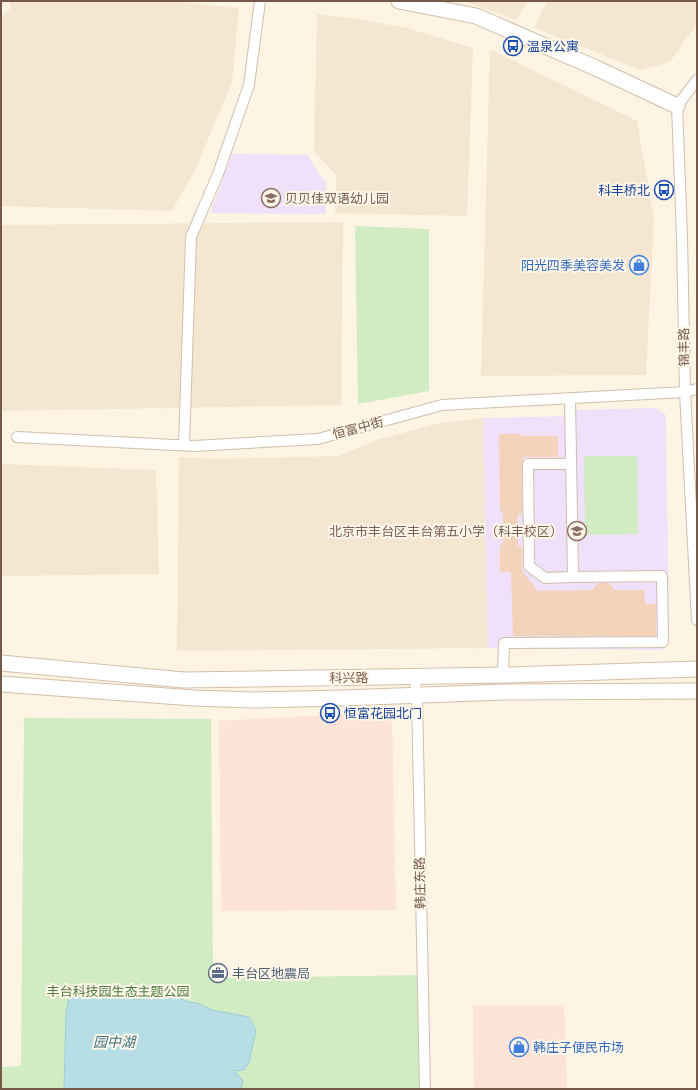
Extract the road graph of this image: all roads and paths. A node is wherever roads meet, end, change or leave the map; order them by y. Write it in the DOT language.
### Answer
graph roads {
  1 [pos="260,1"];
  2 [pos="399,1"];
  3 [pos="697,80"];
  4 [pos="677,106"];
  5 [pos="697,389"];
  6 [pos="684,392"];
  7 [pos="570,398"];
  8 [pos="17,437"];
  9 [pos="184,445"];
  10 [pos="571,464"];
  11 [pos="573,577"];
  12 [pos="697,620"];
  13 [pos="1,663"];
  14 [pos="697,669"];
  15 [pos="503,676"];
  16 [pos="414,677"];
  17 [pos="1,684"];
  18 [pos="697,691"];
  19 [pos="416,695"];
  20 [pos="425,1089"];
  1 -- 9 [label="street"];
  2 -- 4 [label="main road"];
  3 -- 4 [label="street"];
  4 -- 6 [label="street, 锦丰路"];
  5 -- 6 [label="street, 恒富中街"];
  6 -- 7 [label="street, 恒富中街"];
  6 -- 12 [label="street, 锦丰路"];
  7 -- 9 [label="street, 恒富中街"];
  7 -- 10 [label="street"];
  8 -- 9 [label="street, 恒富中街"];
  10 -- 11 [label="street"];
  10 -- 11 [label="street"];
  11 -- 15 [label="street"];
  13 -- 16 [label="main road, 科兴路"];
  14 -- 15 [label="main road, 科兴路"];
  15 -- 16 [label="main road, 科兴路"];
  16 -- 19 [label="street, 韩庄东路"];
  17 -- 19 [label="main road, 科兴路"];
  18 -- 19 [label="main road, 科兴路"];
  19 -- 20 [label="street, 韩庄东路"];
}
